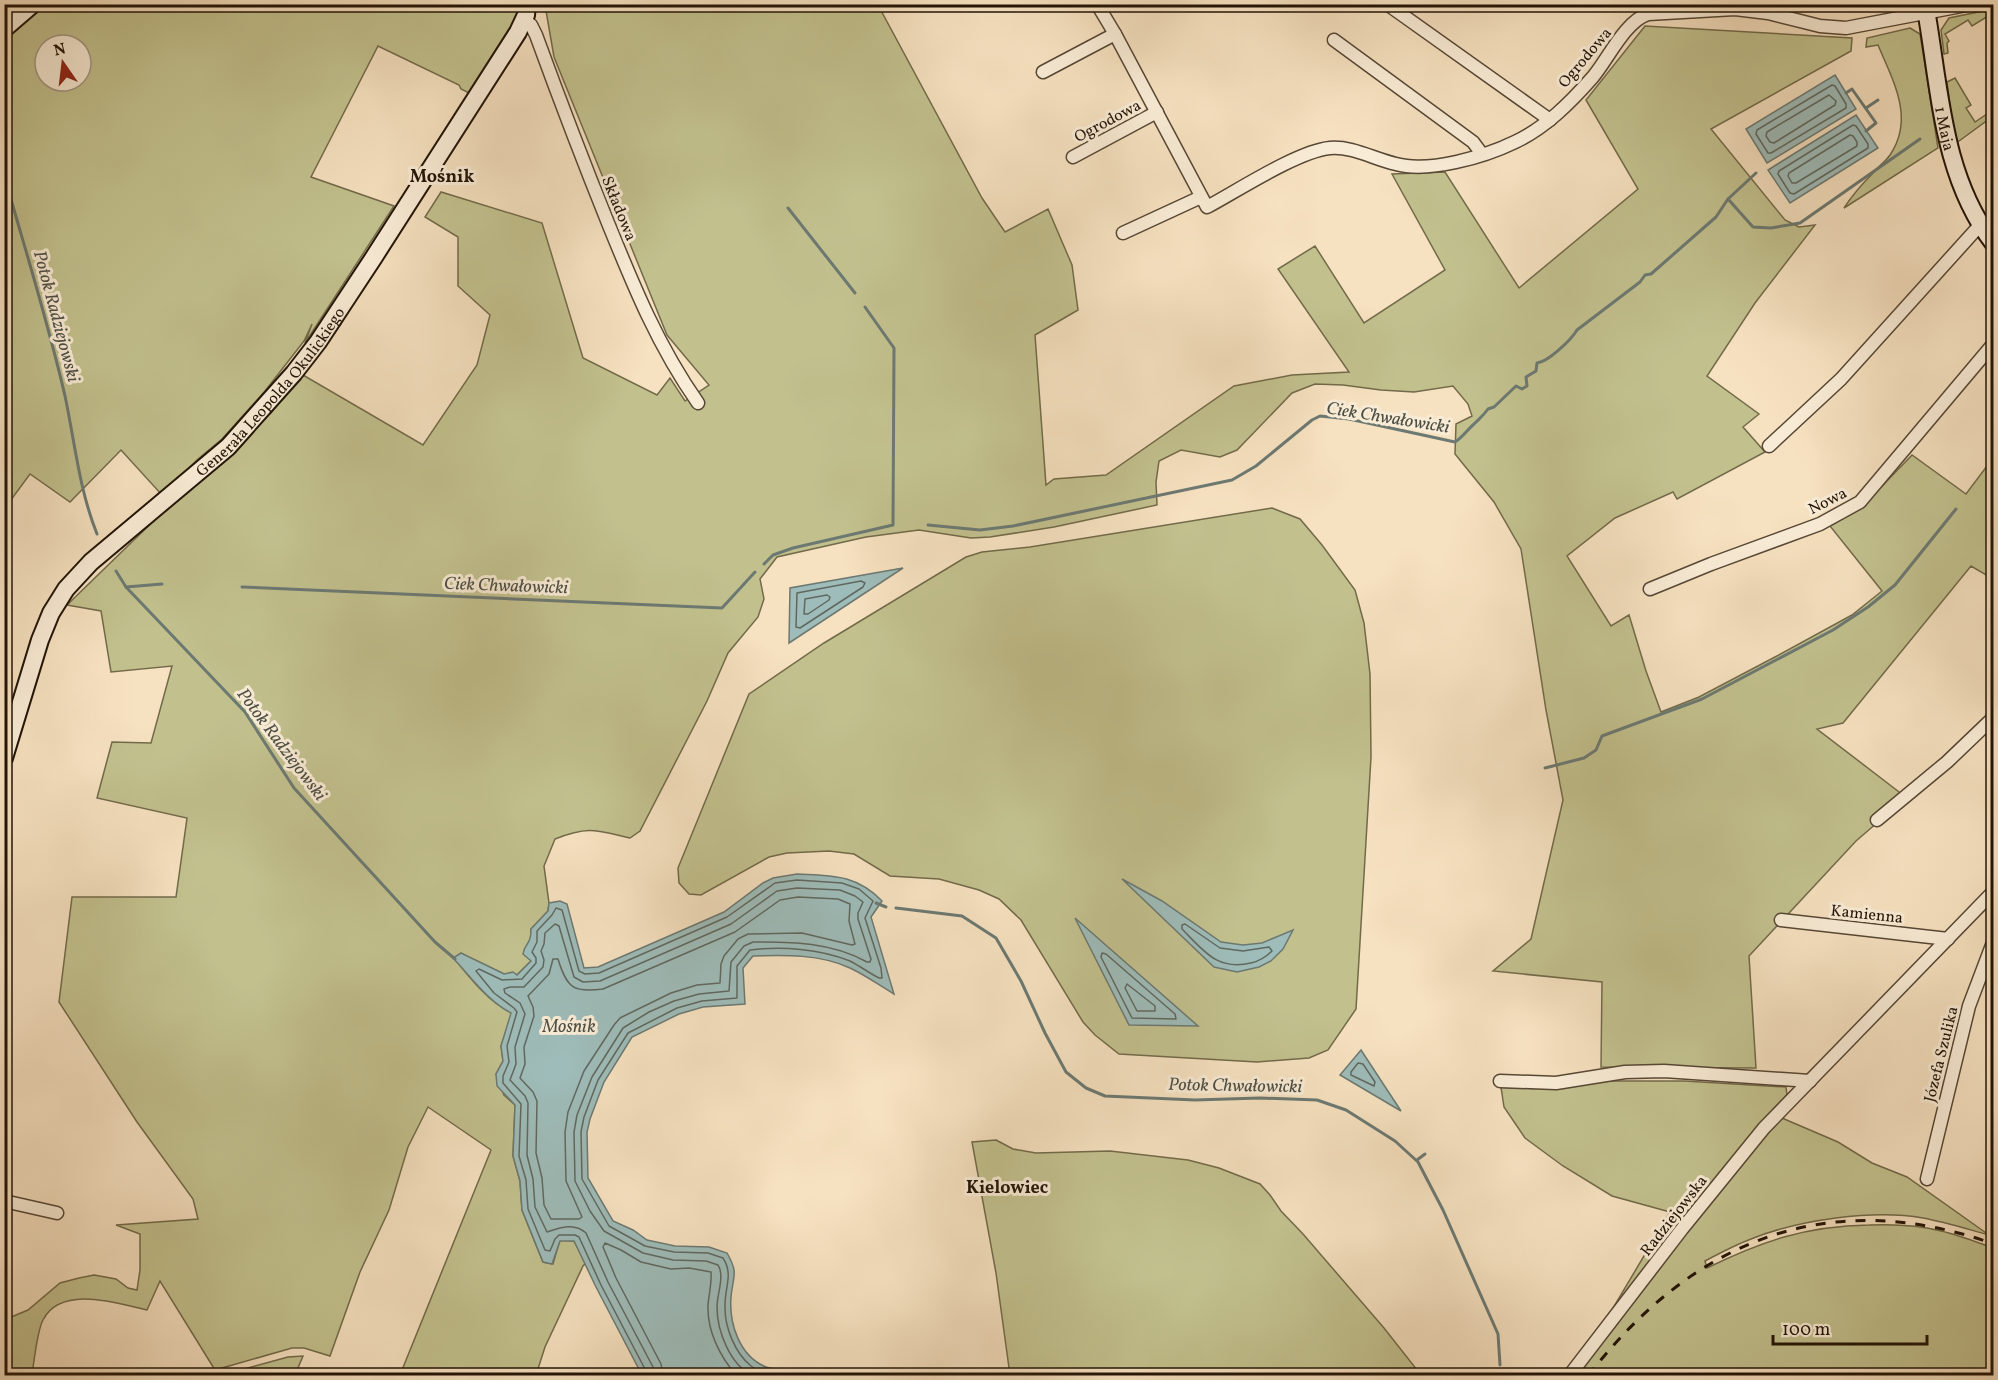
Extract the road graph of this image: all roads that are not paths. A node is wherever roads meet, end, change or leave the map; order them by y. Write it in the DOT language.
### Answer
graph roads {
  1 [pos="33,4"];
  2 [pos="1097,4"];
  3 [pos="1387,4"];
  4 [pos="1972,4"];
  5 [pos="1926,9"];
  6 [pos="526,12"];
  7 [pos="4,29"];
  8 [pos="1115,34"];
  9 [pos="1334,40"];
  10 [pos="1042,72"];
  11 [pos="1157,112"];
  12 [pos="1550,120"];
  13 [pos="1482,154"];
  14 [pos="1073,157"];
  15 [pos="1201,197"];
  16 [pos="1981,224"];
  17 [pos="1123,233"];
  18 [pos="1994,244"];
  19 [pos="1994,343"];
  20 [pos="698,403"];
  21 [pos="1769,446"];
  22 [pos="1650,589"];
  23 [pos="1994,717"];
  24 [pos="4,758"];
  25 [pos="1877,820"];
  26 [pos="1994,891"];
  27 [pos="1782,920"];
  28 [pos="1948,939"];
  29 [pos="1994,940"];
  30 [pos="1500,1081"];
  31 [pos="1810,1081"];
  32 [pos="1927,1179"];
  33 [pos="4,1201"];
  34 [pos="57,1213"];
  35 [pos="1569,1376"];
  1 -- 7 [label="street"];
  2 -- 8 [label="street, Ogrodowa"];
  3 -- 12 [label="street"];
  4 -- 5 [label="street, Ogrodowa"];
  5 -- 12 [label="street, Ogrodowa"];
  5 -- 16 [label="street, 1 Maja"];
  6 -- 20 [label="street, Składowa"];
  6 -- 24 [label="street, Generała Leopolda Okulickiego"];
  8 -- 10 [label="street"];
  8 -- 11 [label="street, Ogrodowa"];
  9 -- 13 [label="street"];
  11 -- 14 [label="street, Ogrodowa"];
  11 -- 15 [label="street, Ogrodowa"];
  12 -- 13 [label="street, Ogrodowa"];
  13 -- 15 [label="street, Ogrodowa"];
  15 -- 17 [label="street, Ogrodowa"];
  16 -- 18 [label="street, 1 Maja"];
  16 -- 21 [label="street"];
  19 -- 22 [label="street, Nowa"];
  23 -- 25 [label="street"];
  26 -- 28 [label="street"];
  27 -- 28 [label="street, Kamienna"];
  28 -- 31 [label="street, Radziejowska"];
  29 -- 32 [label="street, Józefa Szulika"];
  30 -- 31 [label="street"];
  31 -- 35 [label="street, Radziejowska"];
  33 -- 34 [label="street"];
}
